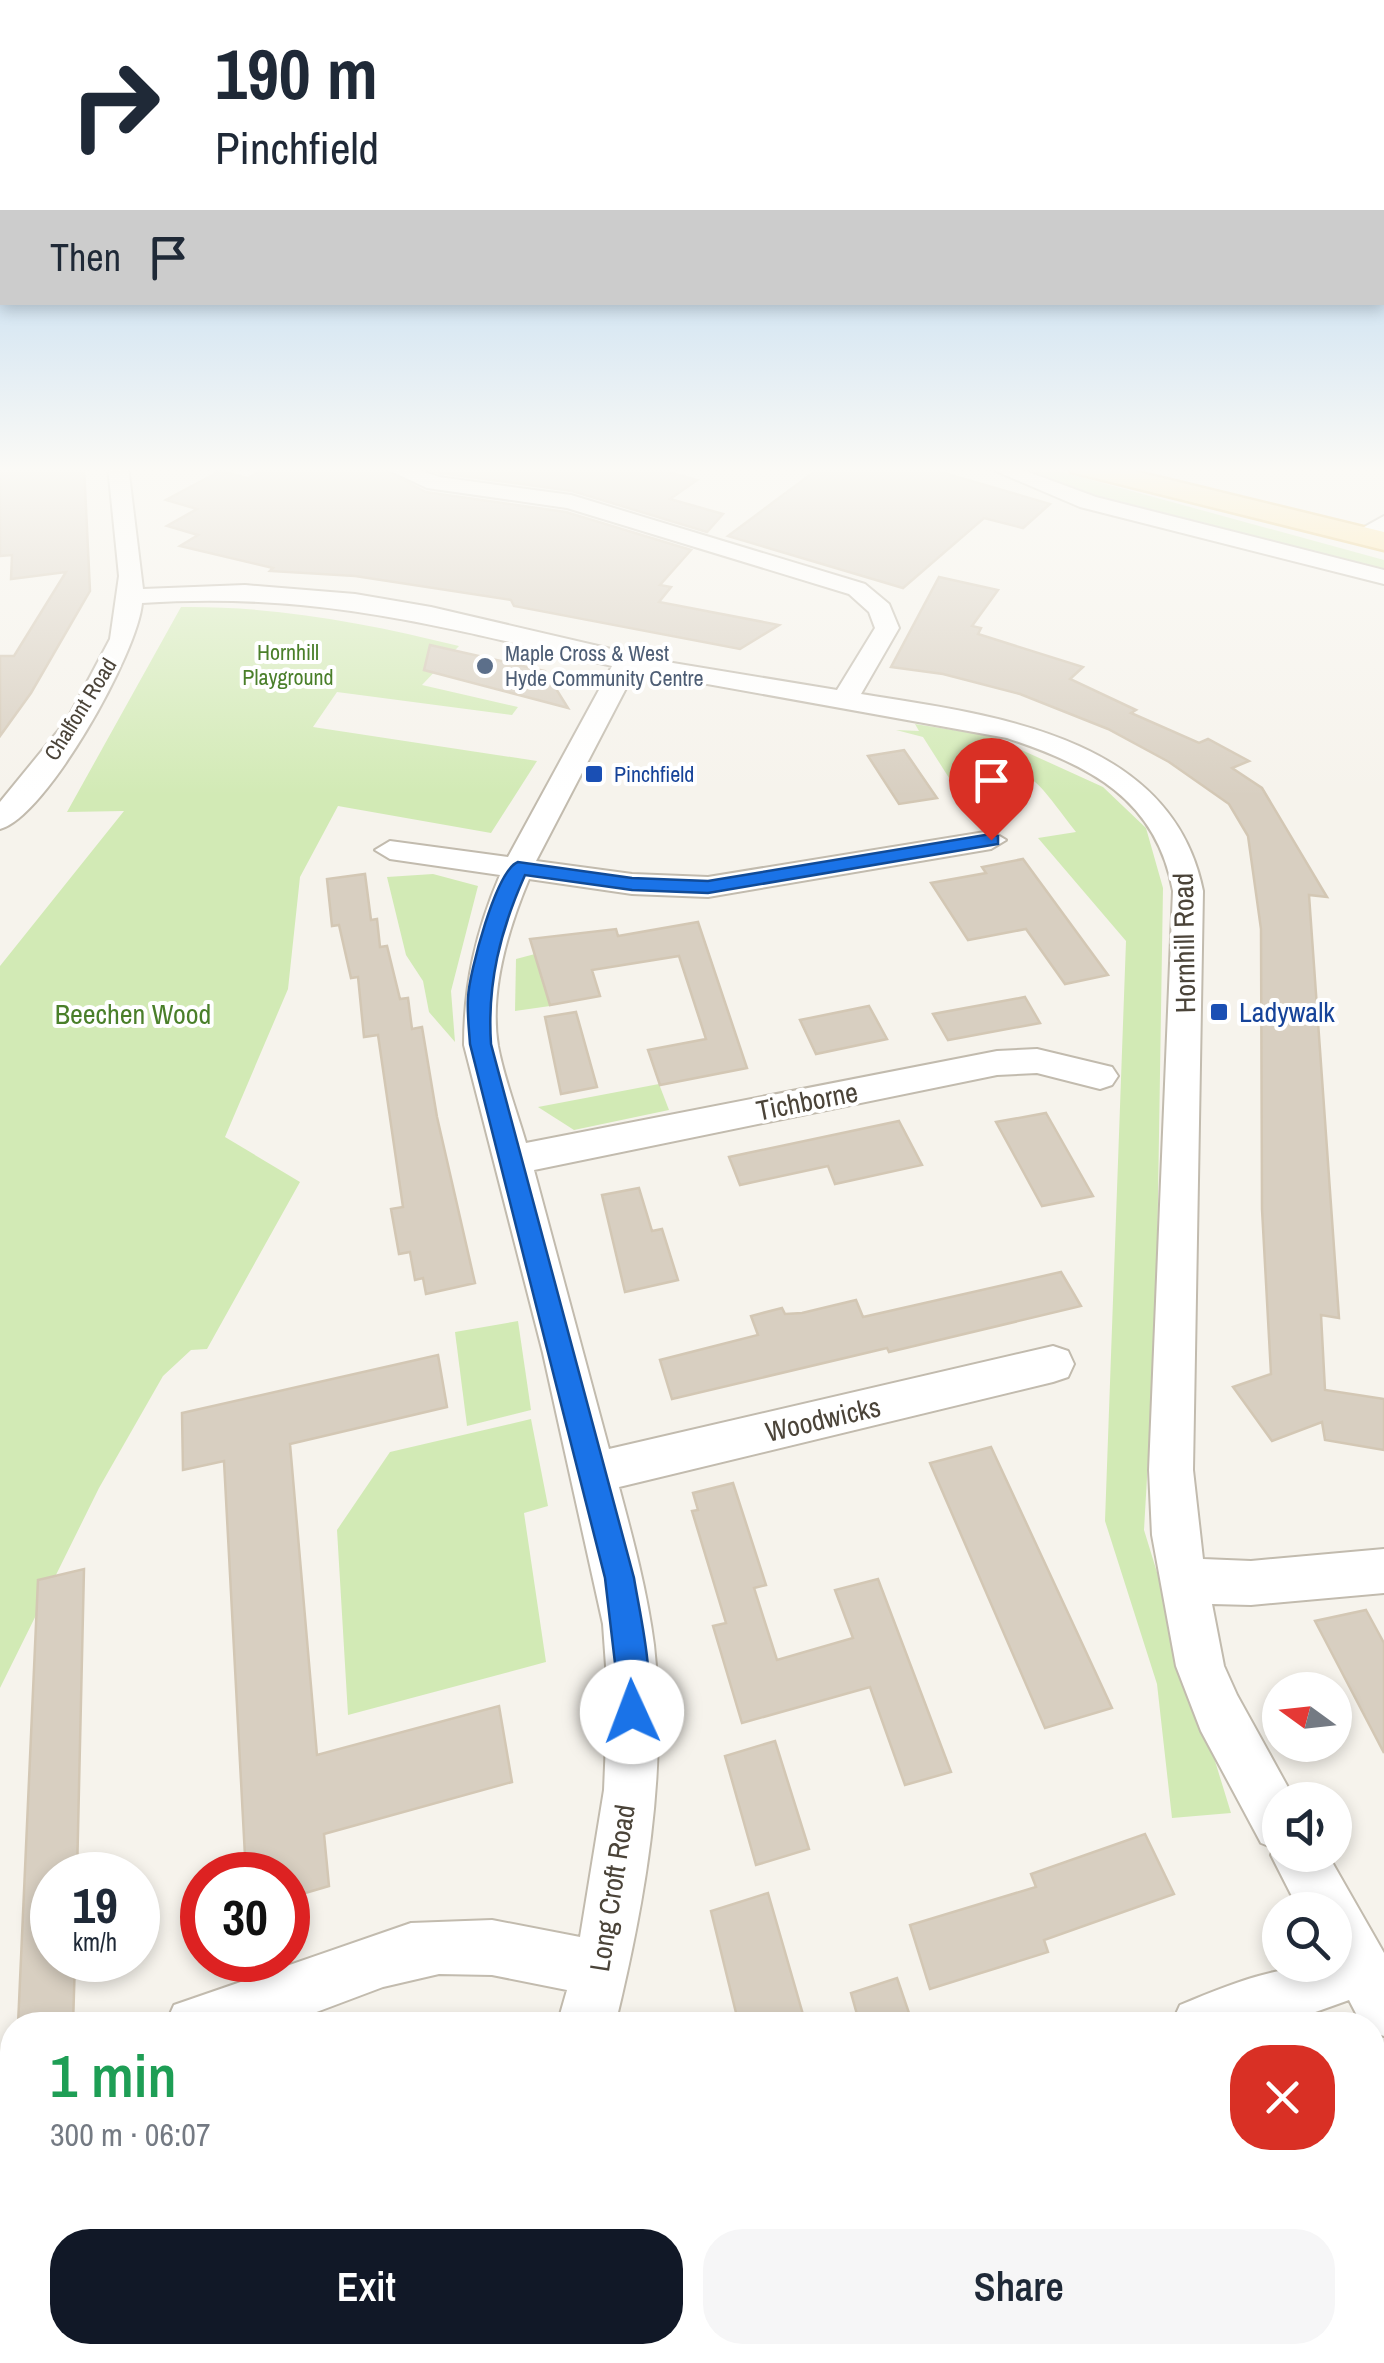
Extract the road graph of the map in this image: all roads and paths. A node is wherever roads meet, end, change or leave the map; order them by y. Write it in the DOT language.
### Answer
graph roads {
  1 [pos="128,576"];
  2 [pos="816,576"];
  3 [pos="130,597"];
  4 [pos="627,662"];
  5 [pos="845,699"];
  6 [pos="0,820"];
  7 [pos="991,840"];
  8 [pos="390,850"];
  9 [pos="518,868"];
  10 [pos="1100,1076"];
  11 [pos="513,1160"];
  12 [pos="1053,1364"];
  13 [pos="594,1474"];
  14 [pos="1384,1571"];
  15 [pos="1181,1581"];
  16 [pos="1262,1792"];
  17 [pos="1360,1965"];
  18 [pos="601,1971"];
  19 [pos="227,2012"];
  20 [pos="590,2012"];
  21 [pos="1235,2012"];
  1 -- 3 [label="street, Chalfont Road"];
  2 -- 5 [label="street"];
  3 -- 4 [label="street, Hornhill Road"];
  3 -- 6 [label="street, Chalfont Road"];
  4 -- 5 [label="street, Hornhill Road"];
  4 -- 9 [label="street, Long Croft Road"];
  5 -- 15 [label="street, Hornhill Road"];
  7 -- 9 [label="street"];
  8 -- 9 [label="street"];
  9 -- 11 [label="street, Long Croft Road"];
  10 -- 11 [label="street, Tichborne"];
  11 -- 13 [label="street, Long Croft Road"];
  12 -- 13 [label="street, Woodwicks"];
  13 -- 18 [label="street, Long Croft Road"];
  14 -- 15 [label="street"];
  15 -- 16 [label="street, Hornhill Road"];
  17 -- 21 [label="street"];
  18 -- 19 [label="street"];
  18 -- 20 [label="street, Long Croft Road"];
}
